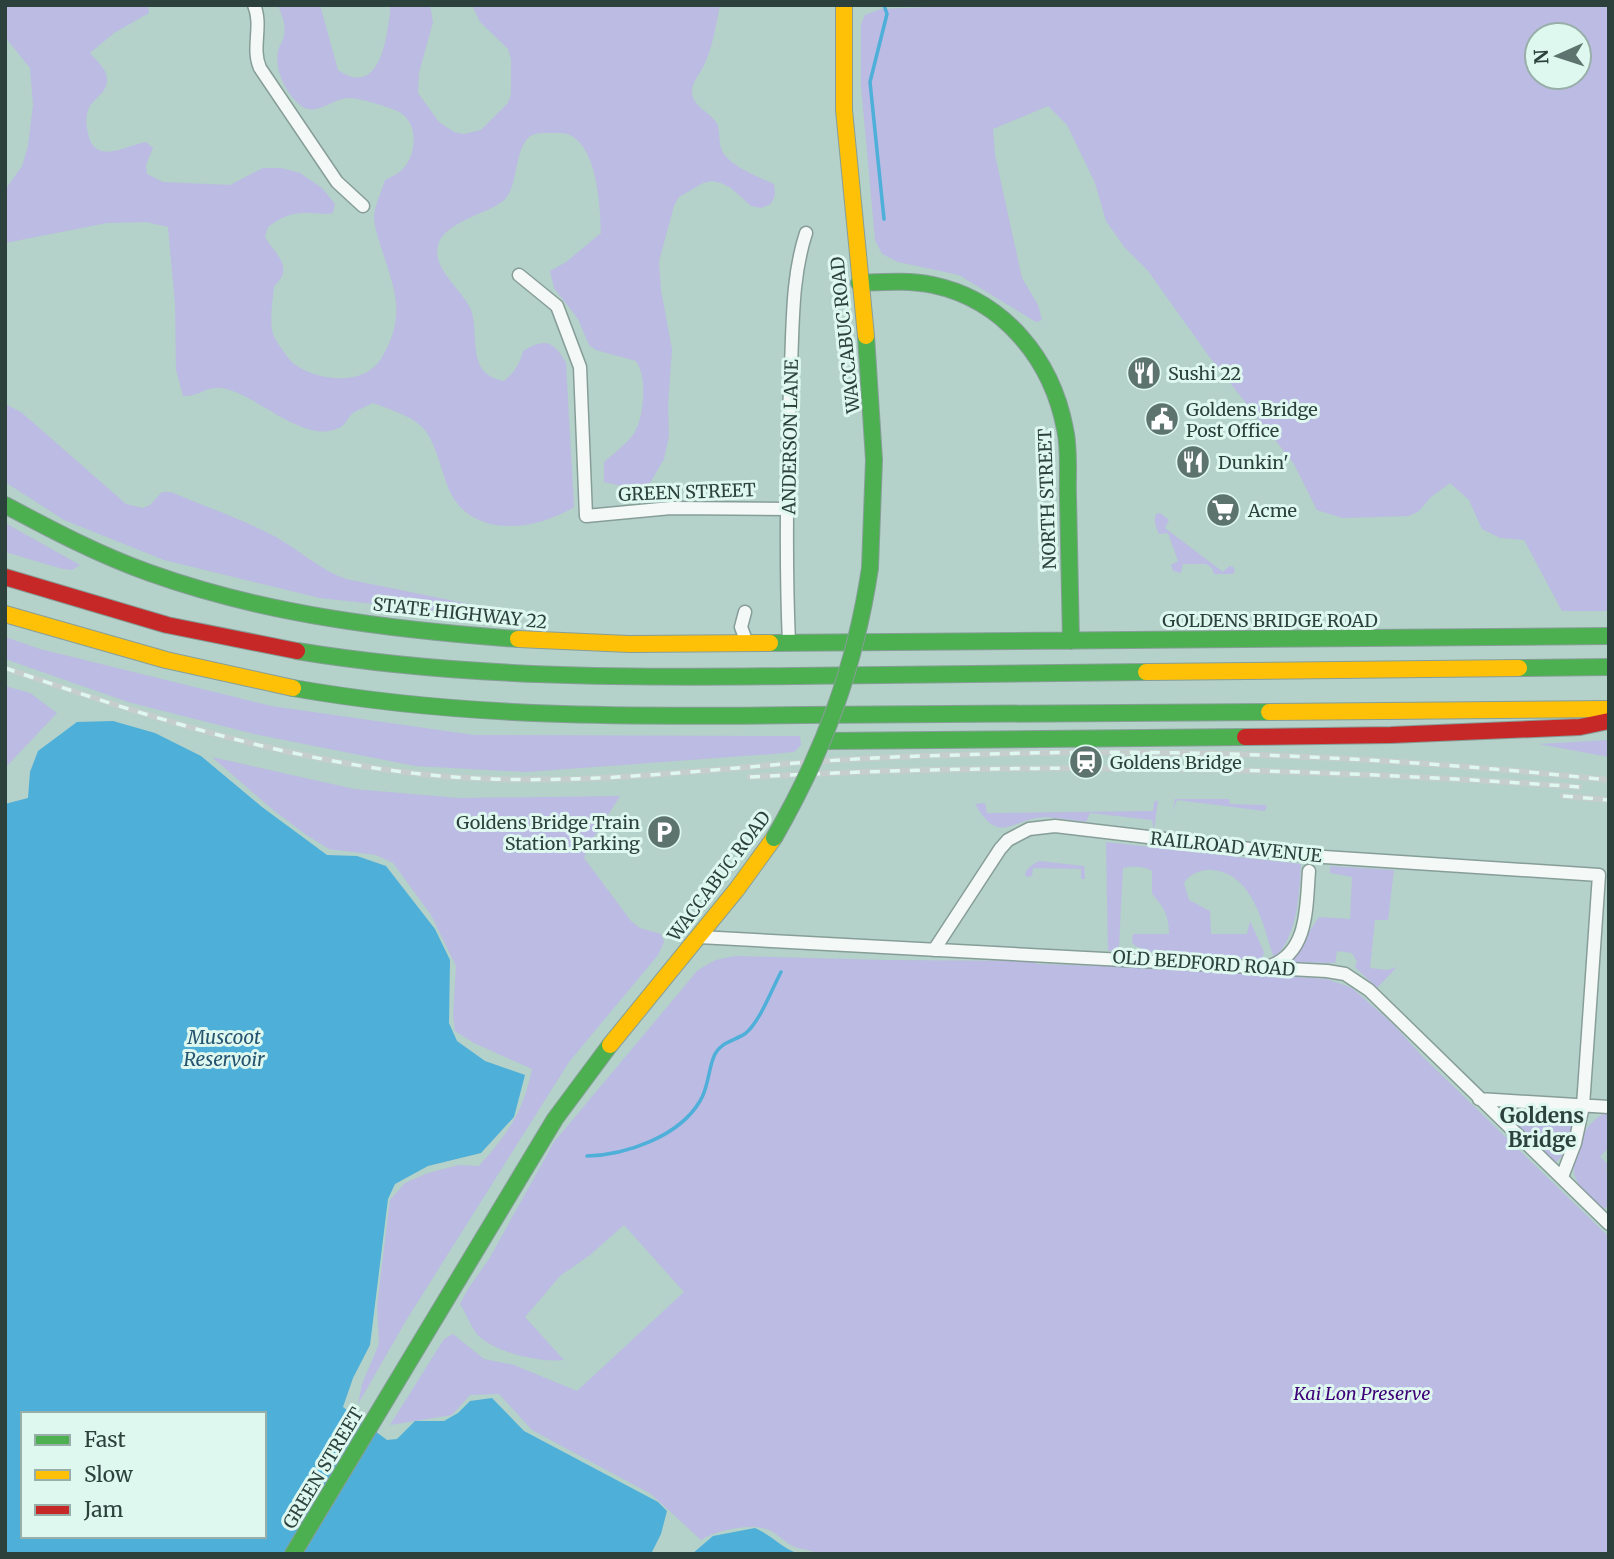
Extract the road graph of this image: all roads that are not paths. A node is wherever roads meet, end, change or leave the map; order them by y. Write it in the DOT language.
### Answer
graph roads {
  1 [pos="254,5"];
  2 [pos="844,5"];
  3 [pos="363,206"];
  4 [pos="806,233"];
  5 [pos="519,275"];
  6 [pos="859,283"];
  7 [pos="5,505"];
  8 [pos="788,509"];
  9 [pos="5,577"];
  10 [pos="745,612"];
  11 [pos="5,614"];
  12 [pos="1609,636"];
  13 [pos="1071,641"];
  14 [pos="932,642"];
  15 [pos="747,643"];
  16 [pos="789,643"];
  17 [pos="1609,667"];
  18 [pos="1609,709"];
  19 [pos="1609,721"];
  20 [pos="825,741"];
  21 [pos="1309,871"];
  22 [pos="699,937"];
  23 [pos="934,950"];
  24 [pos="1263,968"];
  25 [pos="1479,1098"];
  26 [pos="1583,1106"];
  27 [pos="1609,1107"];
  28 [pos="1562,1177"];
  29 [pos="1609,1224"];
  30 [pos="385,1402"];
  31 [pos="293,1554"];
  1 -- 3 [label="street"];
  2 -- 6 [label="main road, WACCABUC ROAD"];
  4 -- 8 [label="street, ANDERSON LANE"];
  5 -- 8 [label="street, GREEN STREET"];
  6 -- 13 [label="main road, NORTH STREET"];
  6 -- 20 [label="main road, WACCABUC ROAD, bridge"];
  7 -- 15 [label="main road, STATE HIGHWAY 22"];
  8 -- 16 [label="street, ANDERSON LANE"];
  9 -- 17 [label="main road"];
  10 -- 15 [label="street"];
  11 -- 18 [label="main road"];
  12 -- 13 [label="main road, GOLDENS BRIDGE ROAD"];
  13 -- 14 [label="main road, GOLDENS BRIDGE ROAD"];
  14 -- 16 [label="main road, STATE HIGHWAY 22"];
  15 -- 16 [label="main road, STATE HIGHWAY 22"];
  19 -- 20 [label="main road"];
  20 -- 22 [label="main road, WACCABUC ROAD, bridge"];
  21 -- 24 [label="street"];
  22 -- 23 [label="street, OLD BEDFORD ROAD"];
  22 -- 30 [label="main road, WACCABUC ROAD"];
  23 -- 24 [label="street, OLD BEDFORD ROAD"];
  23 -- 26 [label="street, RAILROAD AVENUE"];
  24 -- 25 [label="street, OLD BEDFORD ROAD"];
  25 -- 26 [label="street"];
  25 -- 28 [label="street, OLD BEDFORD ROAD"];
  26 -- 27 [label="street"];
  26 -- 28 [label="street"];
  28 -- 29 [label="street, OLD BEDFORD ROAD"];
  30 -- 31 [label="main road, GREEN STREET"];
}
